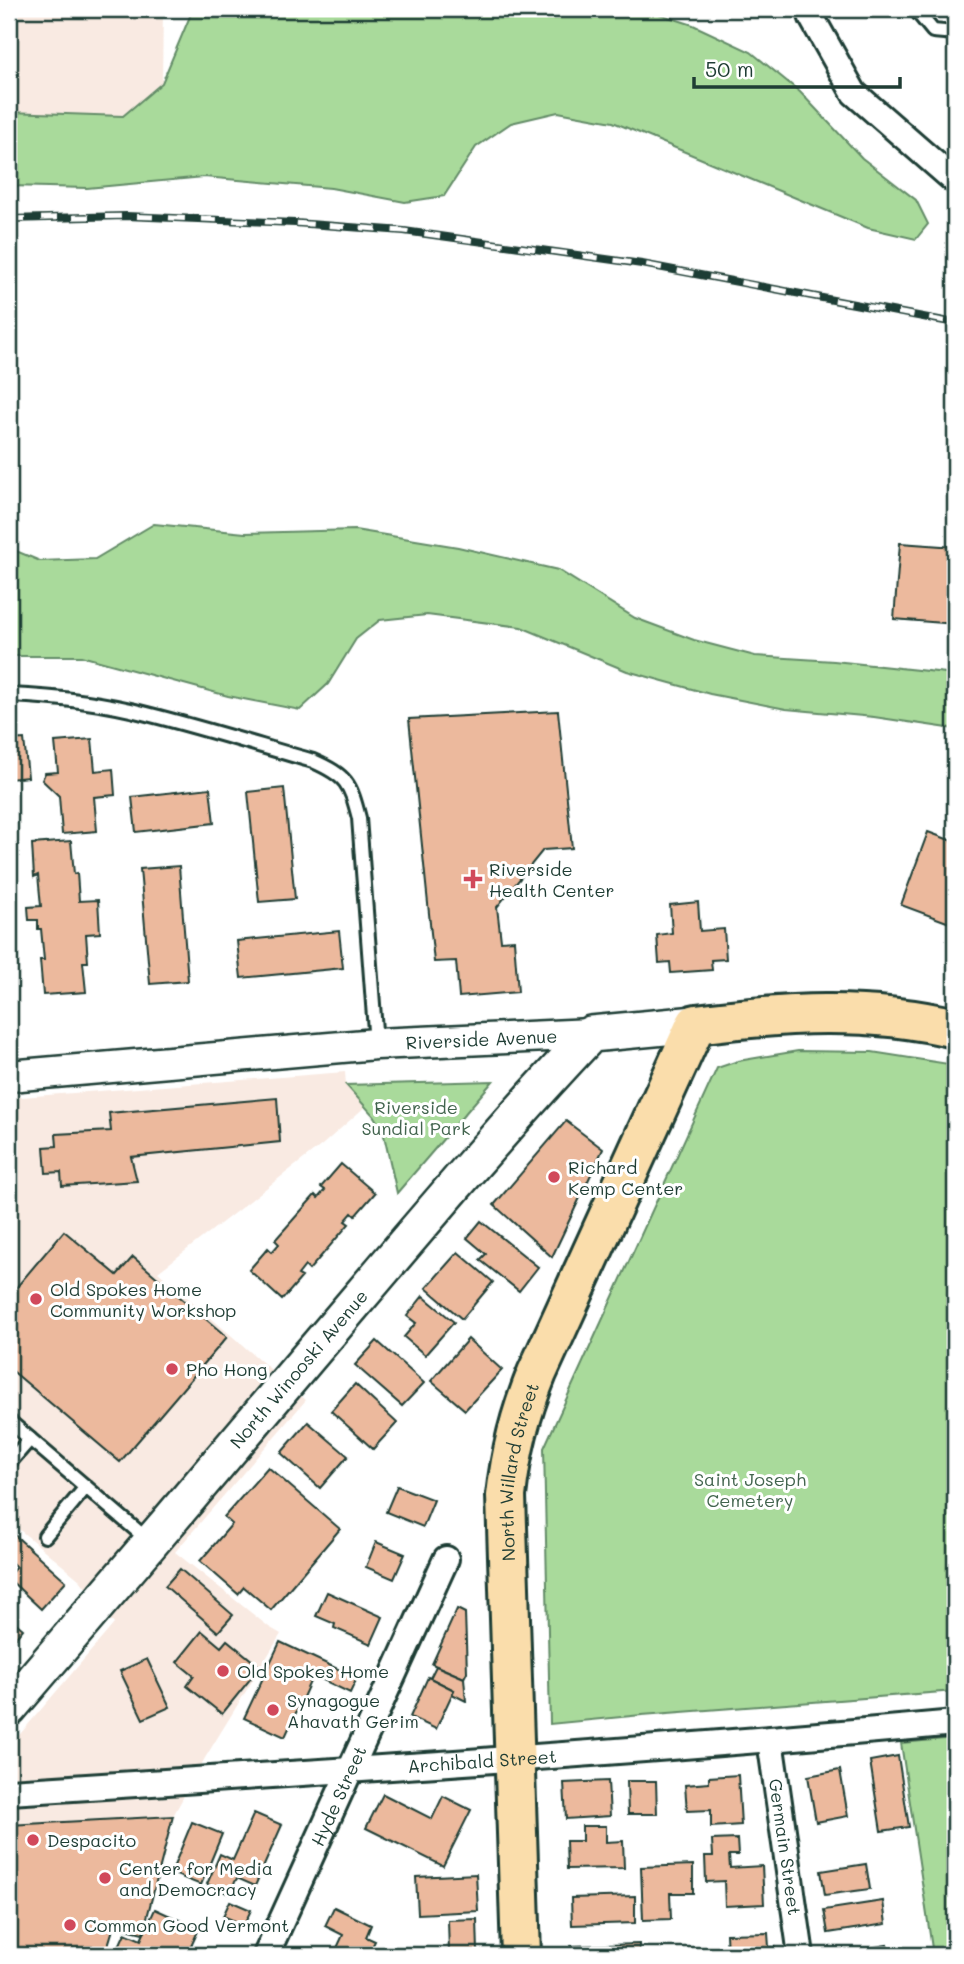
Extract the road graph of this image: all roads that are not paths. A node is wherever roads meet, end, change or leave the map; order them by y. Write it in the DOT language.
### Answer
graph roads {
  1 [pos="809,9"];
  2 [pos="915,9"];
  3 [pos="955,33"];
  4 [pos="955,181"];
  5 [pos="9,695"];
  6 [pos="696,1024"];
  7 [pos="955,1028"];
  8 [pos="591,1034"];
  9 [pos="376,1044"];
  10 [pos="9,1076"];
  11 [pos="9,1421"];
  12 [pos="30,1439"];
  13 [pos="9,1463"];
  14 [pos="86,1487"];
  15 [pos="45,1536"];
  16 [pos="151,1543"];
  17 [pos="446,1559"];
  18 [pos="9,1708"];
  19 [pos="955,1723"];
  20 [pos="770,1740"];
  21 [pos="515,1760"];
  22 [pos="350,1770"];
  23 [pos="9,1792"];
  24 [pos="265,1955"];
  25 [pos="520,1955"];
  26 [pos="801,1955"];
  1 -- 4 [label="street"];
  2 -- 3 [label="lane"];
  5 -- 9 [label="lane"];
  6 -- 7 [label="main road, Riverside Avenue"];
  6 -- 8 [label="main road, Riverside Avenue"];
  6 -- 21 [label="main road, North Willard Street"];
  8 -- 9 [label="street, Riverside Avenue"];
  8 -- 16 [label="main road, North Winooski Avenue"];
  9 -- 10 [label="street, Riverside Avenue"];
  11 -- 12 [label="lane"];
  12 -- 13 [label="lane"];
  12 -- 14 [label="lane"];
  14 -- 15 [label="lane"];
  14 -- 16 [label="lane"];
  16 -- 18 [label="main road, North Winooski Avenue"];
  17 -- 22 [label="street, Hyde Street"];
  19 -- 20 [label="street, Archibald Street"];
  20 -- 21 [label="street, Archibald Street"];
  20 -- 26 [label="street, Germain Street"];
  21 -- 22 [label="street, Archibald Street"];
  21 -- 25 [label="main road, North Willard Street"];
  22 -- 23 [label="street, Archibald Street"];
  22 -- 24 [label="street, Hyde Street"];
}
